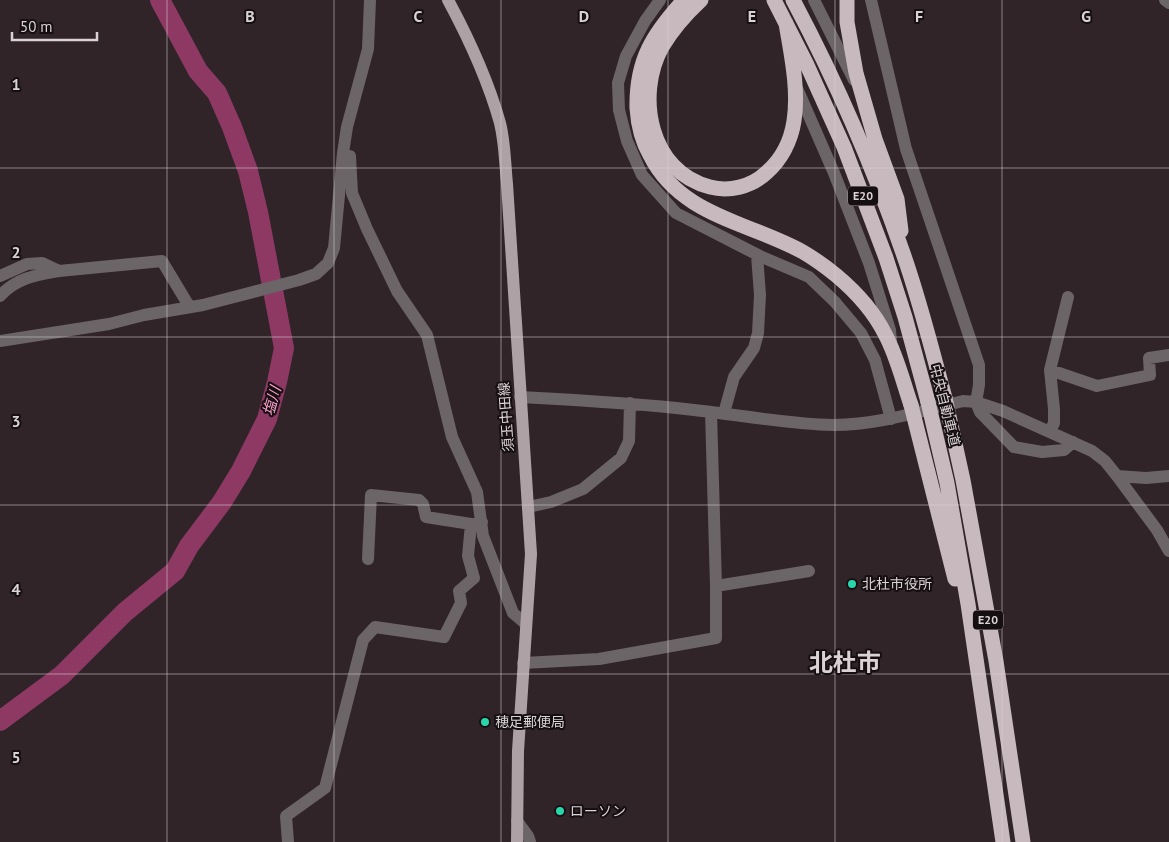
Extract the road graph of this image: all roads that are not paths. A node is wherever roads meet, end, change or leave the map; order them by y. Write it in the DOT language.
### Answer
graph roads {
  1 [pos="370,0"];
  2 [pos="448,0"];
  3 [pos="660,0"];
  4 [pos="684,0"];
  5 [pos="701,0"];
  6 [pos="774,0"];
  7 [pos="793,0"];
  8 [pos="814,0"];
  9 [pos="847,0"];
  10 [pos="871,0"];
  11 [pos="1165,0"];
  12 [pos="1169,3"];
  13 [pos="786,23"];
  14 [pos="794,80"];
  15 [pos="864,100"];
  16 [pos="344,152"];
  17 [pos="903,253"];
  18 [pos="757,255"];
  19 [pos="59,271"];
  20 [pos="0,276"];
  21 [pos="0,296"];
  22 [pos="1068,297"];
  23 [pos="189,306"];
  24 [pos="0,341"];
  25 [pos="892,351"];
  26 [pos="1169,355"];
  27 [pos="1050,370"];
  28 [pos="520,397"];
  29 [pos="976,402"];
  30 [pos="630,403"];
  31 [pos="718,413"];
  32 [pos="890,419"];
  33 [pos="1050,432"];
  34 [pos="1073,442"];
  35 [pos="1117,476"];
  36 [pos="1169,476"];
  37 [pos="528,508"];
  38 [pos="477,523"];
  39 [pos="1169,551"];
  40 [pos="368,560"];
  41 [pos="809,572"];
  42 [pos="716,586"];
  43 [pos="526,624"];
  44 [pos="978,662"];
  45 [pos="523,663"];
  46 [pos="517,821"];
  47 [pos="288,842"];
  48 [pos="517,842"];
  49 [pos="530,842"];
  50 [pos="1003,842"];
  51 [pos="1023,842"];
  1 -- 16 [label="street"];
  2 -- 28 [label="main road, 須玉中田線"];
  3 -- 18 [label="street"];
  4 -- 25 [label="highway"];
  5 -- 14 [label="highway"];
  6 -- 13 [label="highway, 中央自動車道 / E20"];
  7 -- 17 [label="highway, 中央自動車道 / E20"];
  8 -- 15 [label="street"];
  9 -- 15 [label="highway"];
  10 -- 29 [label="street"];
  11 -- 12 [label="street"];
  13 -- 14 [label="highway"];
  13 -- 44 [label="highway, 中央自動車道 / E20, bridge"];
  14 -- 25 [label="street"];
  15 -- 17 [label="highway"];
  16 -- 23 [label="street"];
  16 -- 38 [label="street"];
  17 -- 51 [label="highway, 中央自動車道 / E20, bridge"];
  18 -- 31 [label="street"];
  18 -- 32 [label="street"];
  19 -- 20 [label="street"];
  19 -- 21 [label="street"];
  19 -- 23 [label="street"];
  22 -- 27 [label="street"];
  23 -- 24 [label="street"];
  25 -- 44 [label="highway, bridge"];
  26 -- 27 [label="street"];
  27 -- 33 [label="street"];
  28 -- 30 [label="street"];
  28 -- 37 [label="main road, 須玉中田線"];
  29 -- 32 [label="street"];
  29 -- 33 [label="street"];
  29 -- 34 [label="street"];
  30 -- 31 [label="street"];
  30 -- 37 [label="street"];
  31 -- 32 [label="street"];
  31 -- 42 [label="street"];
  33 -- 34 [label="street"];
  34 -- 35 [label="street"];
  35 -- 36 [label="street"];
  35 -- 39 [label="street"];
  37 -- 43 [label="main road, 須玉中田線"];
  38 -- 40 [label="street"];
  38 -- 43 [label="street"];
  38 -- 47 [label="street"];
  41 -- 42 [label="street"];
  42 -- 45 [label="street"];
  43 -- 45 [label="main road, 須玉中田線"];
  44 -- 50 [label="highway, 中央自動車道 / E20, bridge"];
  45 -- 46 [label="main road, 須玉中田線"];
  46 -- 48 [label="main road, 須玉中田線"];
  46 -- 49 [label="street"];
}
